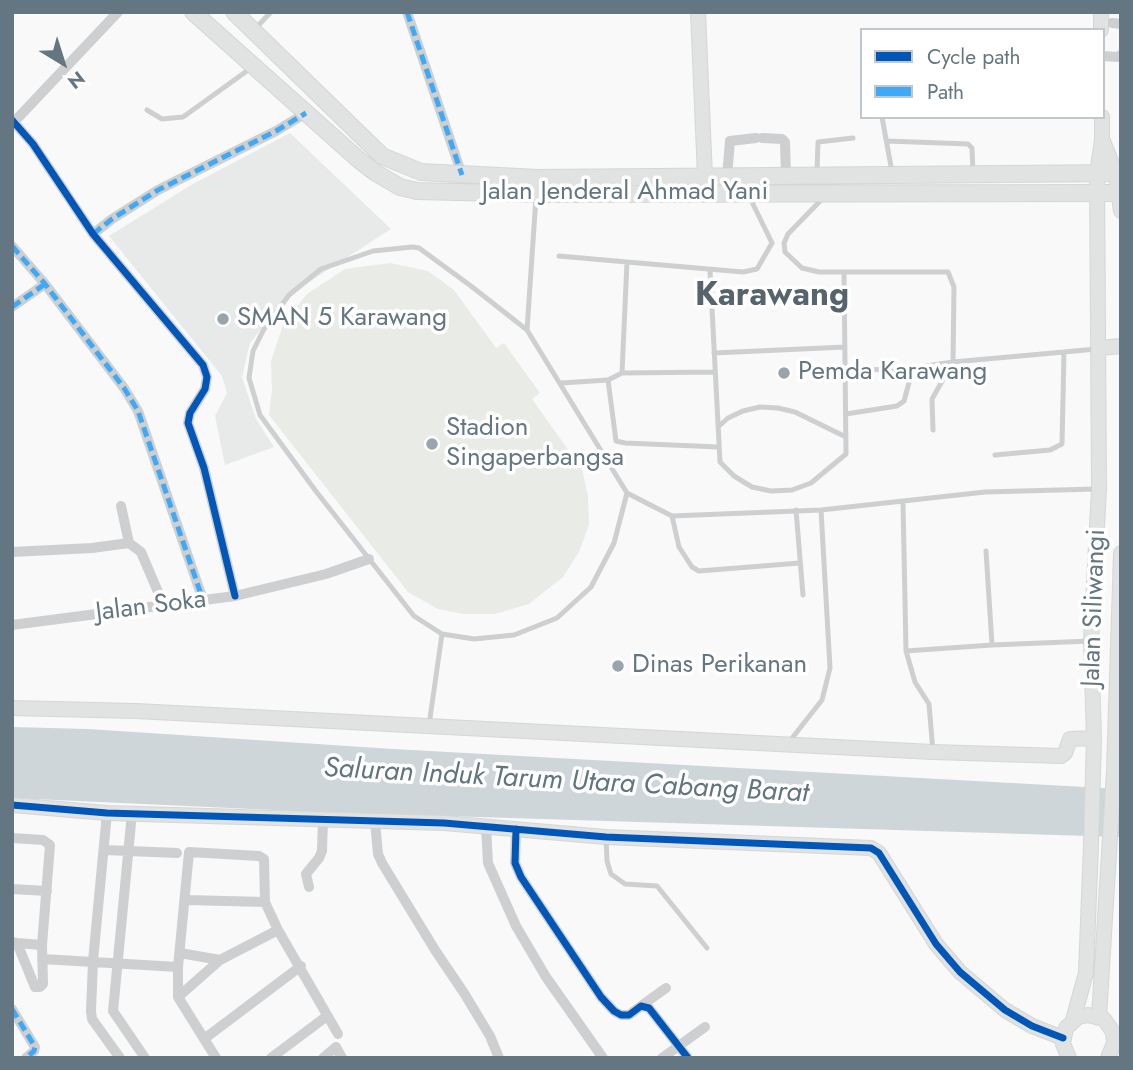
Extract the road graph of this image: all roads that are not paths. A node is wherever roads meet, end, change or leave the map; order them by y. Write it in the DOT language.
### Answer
graph roads {
  1 [pos="118,12"];
  2 [pos="193,12"];
  3 [pos="234,12"];
  4 [pos="271,12"];
  5 [pos="407,12"];
  6 [pos="698,12"];
  7 [pos="1101,12"];
  8 [pos="1111,25"];
  9 [pos="251,28"];
  10 [pos="228,43"];
  11 [pos="253,66"];
  12 [pos="147,110"];
  13 [pos="306,113"];
  14 [pos="882,119"];
  15 [pos="1102,119"];
  16 [pos="13,121"];
  17 [pos="853,138"];
  18 [pos="1102,140"];
  19 [pos="887,141"];
  20 [pos="973,173"];
  21 [pos="1097,174"];
  22 [pos="1118,174"];
  23 [pos="462,175"];
  24 [pos="892,175"];
  25 [pos="786,176"];
  26 [pos="705,177"];
  27 [pos="727,177"];
  28 [pos="538,178"];
  29 [pos="824,182"];
  30 [pos="746,185"];
  31 [pos="1120,192"];
  32 [pos="536,194"];
  33 [pos="1097,194"];
  34 [pos="1121,211"];
  35 [pos="93,234"];
  36 [pos="772,243"];
  37 [pos="785,243"];
  38 [pos="12,246"];
  39 [pos="559,256"];
  40 [pos="627,262"];
  41 [pos="710,270"];
  42 [pos="844,272"];
  43 [pos="45,284"];
  44 [pos="12,307"];
  45 [pos="527,330"];
  46 [pos="1121,346"];
  47 [pos="845,347"];
  48 [pos="1099,348"];
  49 [pos="1064,352"];
  50 [pos="714,353"];
  51 [pos="953,362"];
  52 [pos="913,368"];
  53 [pos="845,371"];
  54 [pos="715,372"];
  55 [pos="622,373"];
  56 [pos="608,380"];
  57 [pos="561,383"];
  58 [pos="846,414"];
  59 [pos="718,428"];
  60 [pos="933,430"];
  61 [pos="846,437"];
  62 [pos="719,447"];
  63 [pos="995,455"];
  64 [pos="1099,488"];
  65 [pos="627,493"];
  66 [pos="903,502"];
  67 [pos="121,506"];
  68 [pos="796,510"];
  69 [pos="821,510"];
  70 [pos="672,516"];
  71 [pos="129,543"];
  72 [pos="986,551"];
  73 [pos="12,552"];
  74 [pos="1121,554"];
  75 [pos="369,559"];
  76 [pos="800,563"];
  77 [pos="803,595"];
  78 [pos="235,596"];
  79 [pos="204,600"];
  80 [pos="1120,601"];
  81 [pos="164,606"];
  82 [pos="12,625"];
  83 [pos="442,634"];
  84 [pos="1091,641"];
  85 [pos="1118,642"];
  86 [pos="992,645"];
  87 [pos="906,651"];
  88 [pos="1119,661"];
  89 [pos="12,708"];
  90 [pos="429,725"];
  91 [pos="1094,738"];
  92 [pos="788,744"];
  93 [pos="933,752"];
  94 [pos="12,805"];
  95 [pos="107,813"];
  96 [pos="132,813"];
  97 [pos="323,820"];
  98 [pos="375,821"];
  99 [pos="486,827"];
  100 [pos="516,829"];
  101 [pos="606,837"];
  102 [pos="12,838"];
  103 [pos="105,850"];
  104 [pos="128,850"];
  105 [pos="177,853"];
  106 [pos="309,887"];
  107 [pos="12,889"];
  108 [pos="47,891"];
  109 [pos="186,900"];
  110 [pos="265,902"];
  111 [pos="278,930"];
  112 [pos="14,943"];
  113 [pos="42,945"];
  114 [pos="707,948"];
  115 [pos="180,953"];
  116 [pos="42,958"];
  117 [pos="220,960"];
  118 [pos="93,961"];
  119 [pos="119,963"];
  120 [pos="301,966"];
  121 [pos="178,967"];
  122 [pos="666,988"];
  123 [pos="177,997"];
  124 [pos="640,1006"];
  125 [pos="12,1009"];
  126 [pos="327,1016"];
  127 [pos="1099,1017"];
  128 [pos="1073,1020"];
  129 [pos="705,1027"];
  130 [pos="1117,1032"];
  131 [pos="338,1034"];
  132 [pos="1063,1038"];
  133 [pos="204,1039"];
  134 [pos="679,1045"];
  135 [pos="26,1058"];
  136 [pos="120,1058"];
  137 [pos="145,1058"];
  138 [pos="216,1058"];
  139 [pos="271,1058"];
  140 [pos="323,1058"];
  141 [pos="342,1058"];
  142 [pos="499,1058"];
  143 [pos="603,1058"];
  144 [pos="662,1058"];
  145 [pos="688,1058"];
  146 [pos="1069,1058"];
  147 [pos="1108,1058"];
  1 -- 16 [label="street"];
  2 -- 10 [label="main road, Jalan Jenderal Ahmad Yani"];
  3 -- 9 [label="main road, Jalan Jenderal Ahmad Yani"];
  4 -- 9 [label="lane"];
  5 -- 23 [label="street"];
  6 -- 26 [label="street"];
  7 -- 8 [label="street"];
  9 -- 10 [label="main road"];
  9 -- 23 [label="main road, Jalan Jenderal Ahmad Yani"];
  10 -- 11 [label="main road, Jalan Jenderal Ahmad Yani"];
  11 -- 12 [label="lane"];
  11 -- 13 [label="main road, Jalan Jenderal Ahmad Yani"];
  13 -- 32 [label="main road, Jalan Jenderal Ahmad Yani"];
  13 -- 35 [label="street"];
  14 -- 19 [label="lane"];
  15 -- 18 [label="street"];
  16 -- 35 [label="street"];
  17 -- 29 [label="lane"];
  18 -- 21 [label="street, Jalan Siliwangi"];
  18 -- 22 [label="street"];
  19 -- 20 [label="lane"];
  19 -- 24 [label="lane"];
  20 -- 21 [label="main road, Jalan Jenderal Ahmad Yani"];
  20 -- 24 [label="main road, Jalan Jenderal Ahmad Yani"];
  21 -- 22 [label="main road, Jalan Jenderal Ahmad Yani"];
  21 -- 33 [label="street, Jalan Siliwangi"];
  22 -- 31 [label="street"];
  23 -- 28 [label="main road, Jalan Jenderal Ahmad Yani"];
  24 -- 29 [label="main road, Jalan Jenderal Ahmad Yani"];
  25 -- 27 [label="street"];
  25 -- 29 [label="main road, Jalan Jenderal Ahmad Yani"];
  25 -- 30 [label="main road, Jalan Jenderal Ahmad Yani"];
  26 -- 27 [label="main road, Jalan Jenderal Ahmad Yani"];
  26 -- 28 [label="main road, Jalan Jenderal Ahmad Yani"];
  27 -- 30 [label="main road, Jalan Jenderal Ahmad Yani"];
  28 -- 32 [label="lane"];
  29 -- 30 [label="main road, Jalan Jenderal Ahmad Yani"];
  29 -- 33 [label="main road, Jalan Jenderal Ahmad Yani"];
  29 -- 37 [label="lane"];
  30 -- 32 [label="main road, Jalan Jenderal Ahmad Yani"];
  30 -- 36 [label="lane"];
  31 -- 33 [label="main road, Jalan Jenderal Ahmad Yani"];
  31 -- 34 [label="street"];
  32 -- 45 [label="lane"];
  33 -- 48 [label="street, Jalan Siliwangi"];
  35 -- 78 [label="street"];
  36 -- 37 [label="lane"];
  36 -- 41 [label="lane"];
  37 -- 42 [label="lane"];
  38 -- 43 [label="street"];
  39 -- 40 [label="lane"];
  40 -- 41 [label="lane"];
  40 -- 55 [label="lane"];
  41 -- 50 [label="lane"];
  42 -- 47 [label="lane"];
  42 -- 51 [label="lane"];
  43 -- 44 [label="street"];
  43 -- 79 [label="street"];
  45 -- 57 [label="lane"];
  45 -- 75 [label="lane"];
  46 -- 48 [label="street"];
  47 -- 50 [label="lane"];
  47 -- 53 [label="lane"];
  48 -- 49 [label="lane"];
  48 -- 64 [label="street, Jalan Siliwangi"];
  49 -- 51 [label="lane"];
  49 -- 63 [label="lane"];
  50 -- 54 [label="lane"];
  51 -- 52 [label="lane"];
  51 -- 60 [label="lane"];
  52 -- 53 [label="lane"];
  52 -- 58 [label="lane"];
  53 -- 58 [label="lane"];
  54 -- 55 [label="lane"];
  54 -- 59 [label="lane"];
  55 -- 56 [label="lane"];
  56 -- 57 [label="lane"];
  56 -- 62 [label="lane"];
  57 -- 65 [label="lane"];
  58 -- 61 [label="lane"];
  59 -- 61 [label="lane"];
  59 -- 62 [label="lane"];
  61 -- 62 [label="lane"];
  64 -- 66 [label="lane"];
  64 -- 84 [label="street, Jalan Siliwangi"];
  65 -- 70 [label="lane"];
  65 -- 83 [label="lane"];
  66 -- 69 [label="lane"];
  66 -- 87 [label="lane"];
  67 -- 71 [label="street"];
  68 -- 69 [label="lane"];
  68 -- 70 [label="lane"];
  68 -- 76 [label="lane"];
  69 -- 92 [label="lane"];
  70 -- 76 [label="lane"];
  71 -- 73 [label="street"];
  71 -- 81 [label="street"];
  72 -- 86 [label="lane"];
  74 -- 80 [label="street, Jalan Siliwangi"];
  75 -- 78 [label="street, Jalan Soka"];
  75 -- 83 [label="lane"];
  76 -- 77 [label="lane"];
  78 -- 79 [label="street, Jalan Soka"];
  79 -- 81 [label="street, Jalan Soka"];
  80 -- 85 [label="street, Jalan Siliwangi"];
  81 -- 82 [label="street, Jalan Soka"];
  83 -- 90 [label="lane"];
  84 -- 85 [label="street"];
  84 -- 86 [label="lane"];
  84 -- 91 [label="street, Jalan Siliwangi"];
  85 -- 88 [label="street, Jalan Siliwangi"];
  86 -- 87 [label="lane"];
  87 -- 93 [label="lane"];
  88 -- 127 [label="street, Jalan Siliwangi"];
  89 -- 90 [label="street"];
  90 -- 92 [label="street"];
  91 -- 93 [label="street"];
  91 -- 128 [label="street, Jalan Siliwangi"];
  92 -- 93 [label="street"];
  94 -- 95 [label="street"];
  95 -- 96 [label="street"];
  95 -- 103 [label="street"];
  96 -- 97 [label="street"];
  96 -- 104 [label="street"];
  97 -- 98 [label="street"];
  97 -- 106 [label="street"];
  98 -- 99 [label="street"];
  98 -- 142 [label="street"];
  99 -- 100 [label="street"];
  99 -- 143 [label="street"];
  100 -- 101 [label="street"];
  100 -- 124 [label="street"];
  101 -- 114 [label="lane"];
  101 -- 132 [label="street"];
  102 -- 108 [label="street"];
  103 -- 104 [label="street"];
  103 -- 118 [label="street"];
  104 -- 105 [label="street"];
  104 -- 119 [label="street"];
  107 -- 108 [label="street"];
  108 -- 113 [label="street"];
  109 -- 110 [label="street"];
  109 -- 110 [label="street"];
  109 -- 115 [label="street"];
  110 -- 111 [label="street"];
  111 -- 117 [label="street"];
  111 -- 120 [label="street"];
  112 -- 113 [label="street"];
  112 -- 116 [label="street"];
  113 -- 116 [label="street"];
  115 -- 117 [label="street"];
  115 -- 121 [label="street"];
  116 -- 118 [label="street"];
  117 -- 123 [label="street"];
  118 -- 119 [label="street"];
  118 -- 136 [label="street"];
  119 -- 121 [label="street"];
  119 -- 137 [label="street"];
  120 -- 126 [label="street"];
  120 -- 133 [label="street"];
  121 -- 123 [label="street"];
  122 -- 124 [label="street"];
  123 -- 133 [label="street"];
  124 -- 134 [label="street"];
  125 -- 135 [label="street"];
  126 -- 131 [label="street"];
  126 -- 139 [label="street"];
  127 -- 128 [label="street"];
  127 -- 130 [label="street"];
  128 -- 132 [label="street, Jalan Siliwangi"];
  129 -- 134 [label="street"];
  130 -- 147 [label="street"];
  132 -- 146 [label="street"];
  133 -- 138 [label="street"];
  134 -- 144 [label="street"];
  134 -- 145 [label="street"];
  140 -- 141 [label="street"];
}
